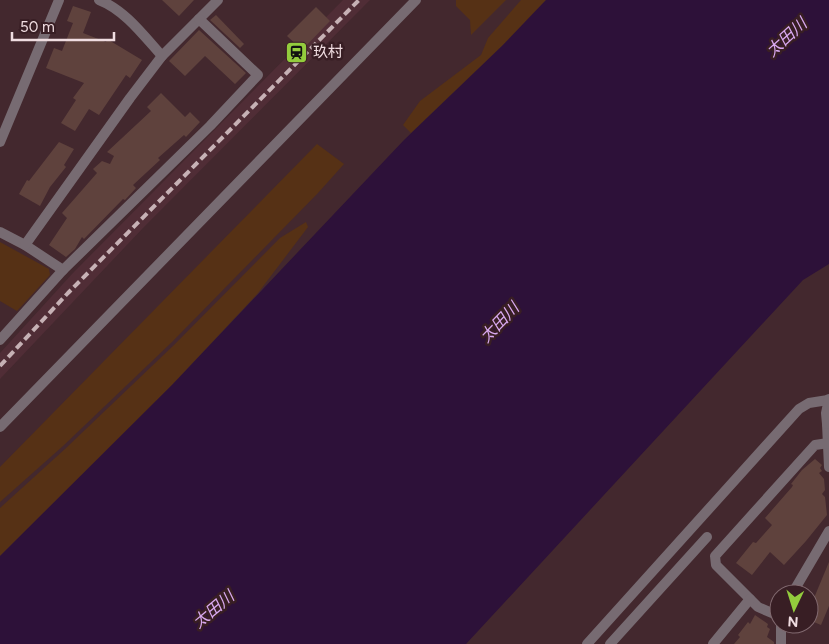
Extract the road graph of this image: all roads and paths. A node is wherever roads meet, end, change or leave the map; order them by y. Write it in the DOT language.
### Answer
graph roads {
  1 [pos="59,0"];
  2 [pos="99,0"];
  3 [pos="218,0"];
  4 [pos="416,0"];
  5 [pos="199,19"];
  6 [pos="162,56"];
  7 [pos="0,142"];
  8 [pos="0,232"];
  9 [pos="24,245"];
  10 [pos="63,270"];
  11 [pos="0,340"];
  12 [pos="829,399"];
  13 [pos="0,427"];
  14 [pos="828,443"];
  15 [pos="829,468"];
  16 [pos="829,531"];
  17 [pos="707,537"];
  18 [pos="798,584"];
  19 [pos="750,599"];
  20 [pos="769,612"];
  21 [pos="587,644"];
  22 [pos="610,644"];
  23 [pos="714,644"];
  1 -- 7 [label="street"];
  2 -- 6 [label="street"];
  3 -- 5 [label="street"];
  4 -- 13 [label="street"];
  5 -- 6 [label="street"];
  5 -- 10 [label="street"];
  6 -- 9 [label="street"];
  8 -- 9 [label="street"];
  9 -- 10 [label="street"];
  10 -- 11 [label="street"];
  12 -- 14 [label="street"];
  12 -- 21 [label="street"];
  14 -- 15 [label="street"];
  14 -- 19 [label="street"];
  16 -- 18 [label="street"];
  17 -- 22 [label="street"];
  19 -- 20 [label="street"];
  19 -- 23 [label="street"];
}
